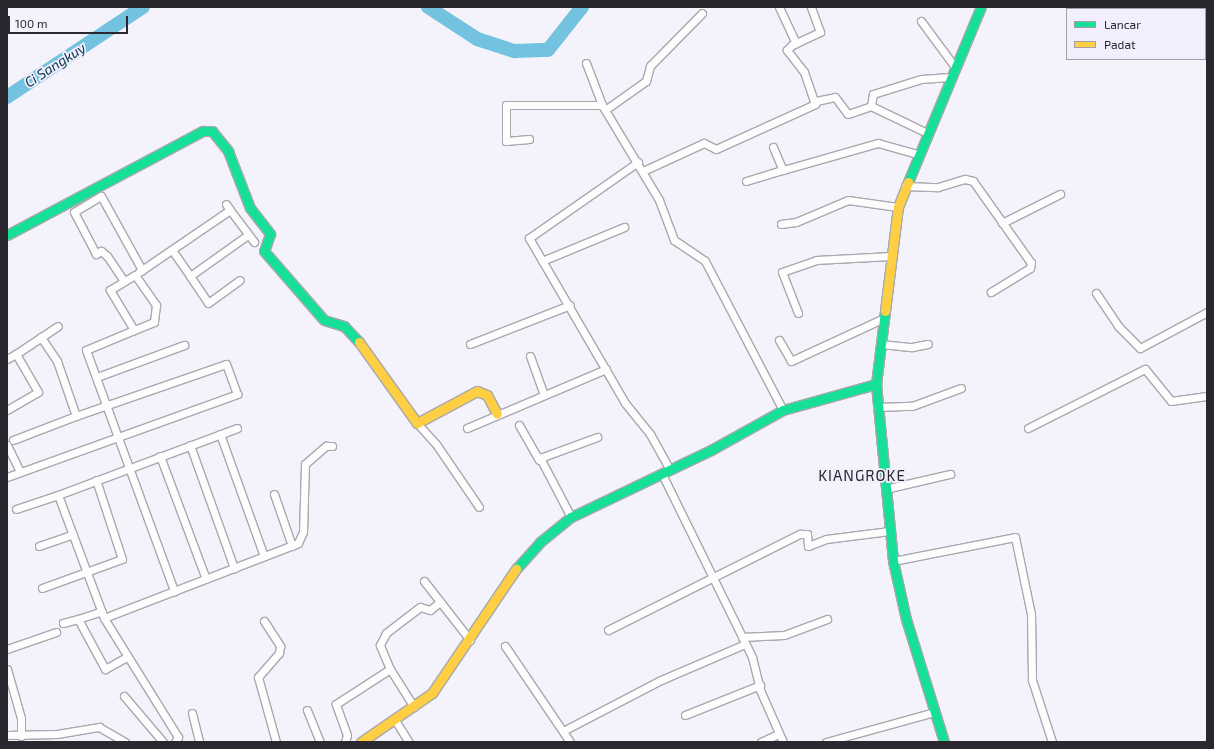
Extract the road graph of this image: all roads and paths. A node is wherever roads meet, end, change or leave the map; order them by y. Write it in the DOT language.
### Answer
graph roads {
  1 [pos="779,7"];
  2 [pos="811,7"];
  3 [pos="981,7"];
  4 [pos="702,13"];
  5 [pos="921,21"];
  6 [pos="796,43"];
  7 [pos="586,63"];
  8 [pos="955,68"];
  9 [pos="950,77"];
  10 [pos="816,101"];
  11 [pos="871,106"];
  12 [pos="604,108"];
  13 [pos="927,133"];
  14 [pos="528,139"];
  15 [pos="773,147"];
  16 [pos="918,154"];
  17 [pos="638,162"];
  18 [pos="783,170"];
  19 [pos="643,171"];
  20 [pos="746,181"];
  21 [pos="905,186"];
  22 [pos="1060,194"];
  23 [pos="898,207"];
  24 [pos="1002,223"];
  25 [pos="781,224"];
  26 [pos="624,227"];
  27 [pos="7,235"];
  28 [pos="248,235"];
  29 [pos="254,242"];
  30 [pos="172,250"];
  31 [pos="891,256"];
  32 [pos="542,261"];
  33 [pos="138,273"];
  34 [pos="190,276"];
  35 [pos="240,280"];
  36 [pos="124,281"];
  37 [pos="991,292"];
  38 [pos="1096,293"];
  39 [pos="570,305"];
  40 [pos="1207,312"];
  41 [pos="798,313"];
  42 [pos="884,318"];
  43 [pos="58,326"];
  44 [pos="134,330"];
  45 [pos="42,337"];
  46 [pos="779,340"];
  47 [pos="184,344"];
  48 [pos="470,344"];
  49 [pos="881,344"];
  50 [pos="928,344"];
  51 [pos="16,354"];
  52 [pos="530,356"];
  53 [pos="7,359"];
  54 [pos="606,369"];
  55 [pos="96,377"];
  56 [pos="876,384"];
  57 [pos="961,388"];
  58 [pos="544,395"];
  59 [pos="1207,396"];
  60 [pos="107,406"];
  61 [pos="877,407"];
  62 [pos="7,410"];
  63 [pos="783,410"];
  64 [pos="497,414"];
  65 [pos="76,416"];
  66 [pos="417,423"];
  67 [pos="519,424"];
  68 [pos="237,428"];
  69 [pos="467,428"];
  70 [pos="1028,428"];
  71 [pos="220,434"];
  72 [pos="117,435"];
  73 [pos="597,437"];
  74 [pos="14,440"];
  75 [pos="7,445"];
  76 [pos="190,445"];
  77 [pos="332,446"];
  78 [pos="160,456"];
  79 [pos="539,460"];
  80 [pos="128,468"];
  81 [pos="20,472"];
  82 [pos="666,472"];
  83 [pos="950,474"];
  84 [pos="7,477"];
  85 [pos="96,480"];
  86 [pos="885,489"];
  87 [pos="274,494"];
  88 [pos="58,495"];
  89 [pos="478,507"];
  90 [pos="16,509"];
  91 [pos="571,517"];
  92 [pos="890,531"];
  93 [pos="73,534"];
  94 [pos="39,546"];
  95 [pos="292,546"];
  96 [pos="264,556"];
  97 [pos="893,561"];
  98 [pos="234,568"];
  99 [pos="87,572"];
  100 [pos="711,578"];
  101 [pos="206,579"];
  102 [pos="424,581"];
  103 [pos="42,588"];
  104 [pos="174,591"];
  105 [pos="440,602"];
  106 [pos="103,614"];
  107 [pos="78,619"];
  108 [pos="827,619"];
  109 [pos="264,621"];
  110 [pos="63,623"];
  111 [pos="608,630"];
  112 [pos="56,632"];
  113 [pos="470,640"];
  114 [pos="744,640"];
  115 [pos="505,646"];
  116 [pos="7,649"];
  117 [pos="128,656"];
  118 [pos="7,669"];
  119 [pos="390,669"];
  120 [pos="760,685"];
  121 [pos="124,696"];
  122 [pos="414,707"];
  123 [pos="307,710"];
  124 [pos="935,712"];
  125 [pos="192,713"];
  126 [pos="685,715"];
  127 [pos="395,720"];
  128 [pos="563,731"];
  129 [pos="778,734"];
  130 [pos="7,735"];
  131 [pos="21,736"];
  132 [pos="125,742"];
  133 [pos="163,742"];
  134 [pos="175,742"];
  135 [pos="199,742"];
  136 [pos="276,742"];
  137 [pos="320,742"];
  138 [pos="346,742"];
  139 [pos="361,742"];
  140 [pos="409,742"];
  141 [pos="570,742"];
  142 [pos="761,742"];
  143 [pos="783,742"];
  144 [pos="826,742"];
  145 [pos="944,742"];
  146 [pos="1052,742"];
  1 -- 6 [label="street"];
  2 -- 6 [label="street"];
  3 -- 8 [label="street"];
  4 -- 12 [label="street"];
  5 -- 8 [label="street"];
  6 -- 10 [label="street"];
  7 -- 12 [label="street"];
  8 -- 9 [label="street"];
  9 -- 11 [label="street"];
  9 -- 13 [label="street"];
  10 -- 11 [label="street"];
  10 -- 19 [label="street"];
  11 -- 13 [label="street"];
  12 -- 14 [label="street"];
  12 -- 17 [label="street"];
  13 -- 16 [label="street"];
  15 -- 18 [label="street"];
  16 -- 18 [label="street"];
  16 -- 21 [label="street"];
  17 -- 19 [label="street"];
  17 -- 32 [label="street"];
  18 -- 20 [label="street"];
  19 -- 63 [label="street"];
  21 -- 23 [label="street"];
  21 -- 24 [label="street"];
  22 -- 24 [label="street"];
  23 -- 25 [label="street"];
  23 -- 31 [label="street"];
  24 -- 37 [label="street"];
  26 -- 32 [label="street"];
  27 -- 66 [label="street"];
  28 -- 29 [label="street"];
  28 -- 30 [label="street"];
  28 -- 34 [label="street"];
  30 -- 33 [label="street"];
  30 -- 34 [label="street"];
  31 -- 41 [label="street"];
  31 -- 42 [label="street"];
  32 -- 39 [label="street"];
  33 -- 36 [label="street"];
  33 -- 36 [label="street"];
  33 -- 44 [label="street"];
  34 -- 35 [label="street"];
  36 -- 44 [label="street"];
  38 -- 40 [label="street"];
  39 -- 48 [label="street"];
  39 -- 54 [label="street"];
  42 -- 46 [label="street"];
  42 -- 49 [label="street"];
  43 -- 45 [label="street"];
  44 -- 55 [label="street"];
  45 -- 51 [label="street"];
  45 -- 65 [label="street"];
  47 -- 55 [label="street"];
  49 -- 50 [label="street"];
  49 -- 56 [label="street"];
  51 -- 53 [label="street"];
  51 -- 62 [label="street"];
  52 -- 58 [label="street"];
  54 -- 58 [label="street"];
  54 -- 82 [label="street"];
  55 -- 60 [label="street"];
  56 -- 61 [label="street"];
  56 -- 63 [label="street"];
  57 -- 61 [label="street"];
  58 -- 64 [label="street"];
  59 -- 70 [label="street"];
  60 -- 65 [label="street"];
  60 -- 72 [label="street"];
  60 -- 72 [label="street"];
  61 -- 86 [label="street"];
  63 -- 82 [label="street"];
  64 -- 66 [label="street"];
  64 -- 69 [label="street"];
  65 -- 74 [label="street"];
  66 -- 89 [label="street"];
  67 -- 79 [label="street"];
  68 -- 71 [label="street"];
  71 -- 76 [label="street"];
  71 -- 96 [label="street"];
  72 -- 80 [label="street"];
  72 -- 81 [label="street"];
  73 -- 79 [label="street"];
  75 -- 81 [label="street"];
  76 -- 78 [label="street"];
  76 -- 98 [label="street"];
  77 -- 95 [label="street"];
  78 -- 80 [label="street"];
  78 -- 101 [label="street"];
  79 -- 91 [label="street"];
  80 -- 85 [label="street"];
  80 -- 104 [label="street"];
  81 -- 84 [label="street"];
  82 -- 91 [label="street"];
  82 -- 100 [label="street"];
  83 -- 86 [label="street"];
  85 -- 88 [label="street"];
  85 -- 99 [label="street"];
  86 -- 92 [label="street"];
  87 -- 95 [label="street"];
  88 -- 90 [label="street"];
  88 -- 93 [label="street"];
  91 -- 113 [label="street"];
  92 -- 97 [label="street"];
  92 -- 100 [label="street"];
  93 -- 94 [label="street"];
  93 -- 99 [label="street"];
  95 -- 96 [label="street"];
  96 -- 98 [label="street"];
  97 -- 124 [label="street"];
  97 -- 146 [label="street"];
  98 -- 101 [label="street"];
  99 -- 103 [label="street"];
  99 -- 106 [label="street"];
  100 -- 111 [label="street"];
  100 -- 114 [label="street"];
  101 -- 104 [label="street"];
  102 -- 105 [label="street"];
  104 -- 106 [label="street"];
  105 -- 113 [label="street"];
  105 -- 119 [label="street"];
  106 -- 107 [label="street"];
  106 -- 117 [label="street"];
  107 -- 110 [label="street"];
  107 -- 117 [label="street"];
  108 -- 114 [label="street"];
  109 -- 136 [label="street"];
  112 -- 116 [label="street"];
  113 -- 122 [label="street"];
  114 -- 120 [label="street"];
  114 -- 128 [label="street"];
  115 -- 128 [label="street"];
  117 -- 134 [label="street"];
  118 -- 131 [label="street"];
  119 -- 122 [label="street"];
  119 -- 138 [label="street"];
  120 -- 126 [label="street"];
  120 -- 129 [label="street"];
  121 -- 133 [label="street"];
  122 -- 127 [label="street"];
  123 -- 137 [label="street"];
  124 -- 144 [label="street"];
  124 -- 145 [label="street"];
  125 -- 135 [label="street"];
  127 -- 139 [label="street"];
  127 -- 140 [label="street"];
  128 -- 141 [label="street"];
  129 -- 142 [label="street"];
  129 -- 143 [label="street"];
  130 -- 131 [label="street"];
  131 -- 132 [label="street"];
}
